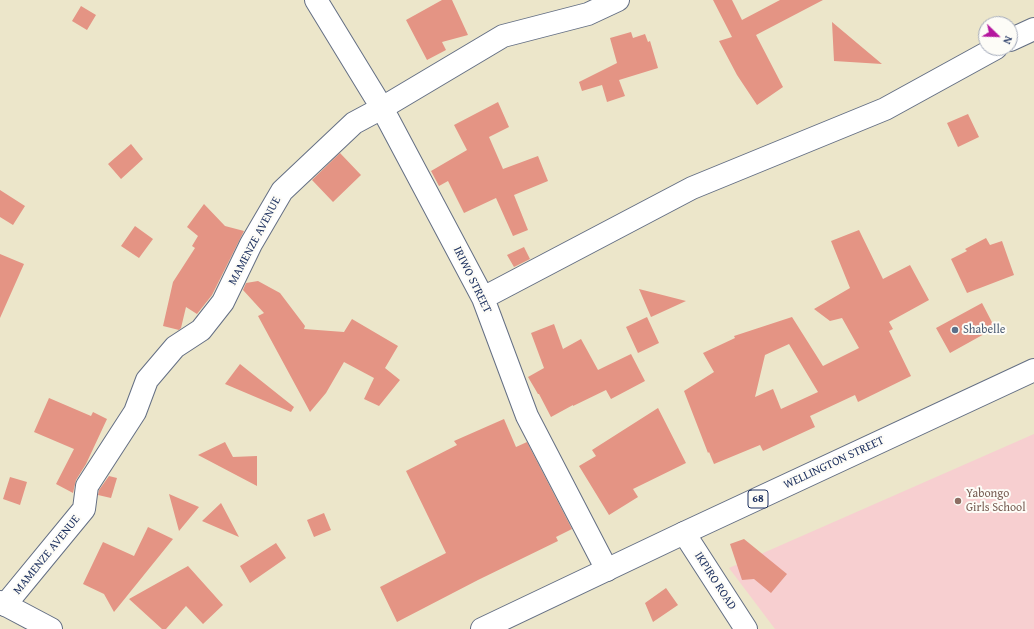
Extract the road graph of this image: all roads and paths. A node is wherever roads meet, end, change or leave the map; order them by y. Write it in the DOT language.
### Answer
graph roads {
  1 [pos="316,0"];
  2 [pos="618,0"];
  3 [pos="1034,29"];
  4 [pos="1018,36"];
  5 [pos="981,56"];
  6 [pos="382,108"];
  7 [pos="483,298"];
  8 [pos="1034,370"];
  9 [pos="684,533"];
  10 [pos="607,570"];
  11 [pos="3,604"];
  12 [pos="51,629"];
  13 [pos="482,629"];
  14 [pos="746,629"];
  1 -- 6 [label="street, IRIWO STREET"];
  2 -- 6 [label="street, MAMENZE AVENUE"];
  3 -- 4 [label="street"];
  5 -- 7 [label="street"];
  6 -- 7 [label="street, IRIWO STREET"];
  6 -- 11 [label="street, MAMENZE AVENUE"];
  7 -- 10 [label="street, IRIWO STREET"];
  8 -- 9 [label="street, WELLINGTON STREET / 68"];
  9 -- 10 [label="street, WELLINGTON STREET / 68"];
  9 -- 14 [label="street, IKPIRO ROAD"];
  10 -- 13 [label="street, WELLINGTON STREET / 68"];
  11 -- 12 [label="street"];
}
